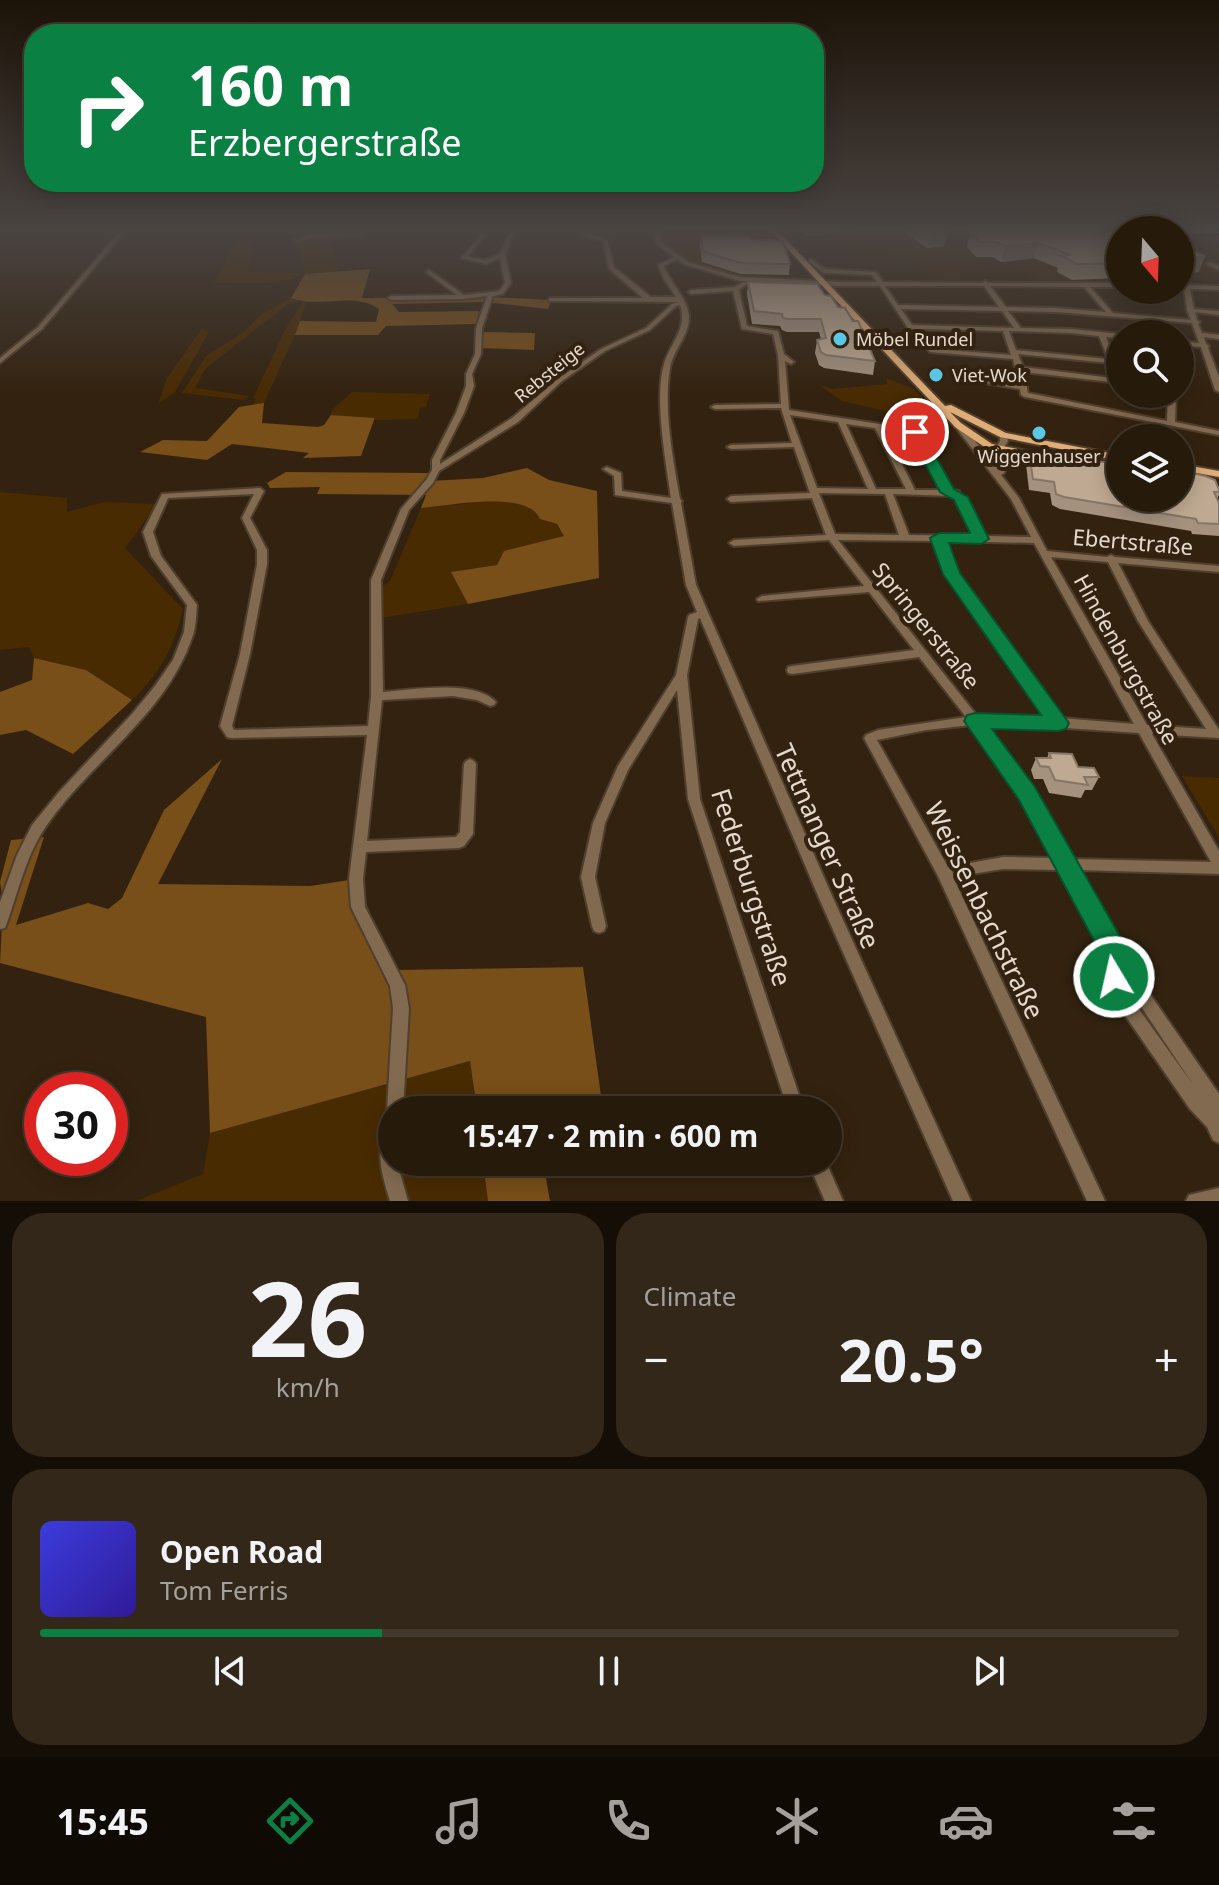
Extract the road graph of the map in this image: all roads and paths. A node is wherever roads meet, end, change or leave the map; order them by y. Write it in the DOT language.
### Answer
graph roads {
  1 [pos="78,284"];
  2 [pos="445,284"];
  3 [pos="507,284"];
  4 [pos="631,284"];
  5 [pos="670,284"];
  6 [pos="740,284"];
  7 [pos="799,284"];
  8 [pos="825,284"];
  9 [pos="884,284"];
  10 [pos="986,284"];
  11 [pos="1085,284"];
  12 [pos="1194,288"];
  13 [pos="1219,288"];
  14 [pos="736,289"];
  15 [pos="833,294"];
  16 [pos="490,296"];
  17 [pos="463,297"];
  18 [pos="391,298"];
  19 [pos="684,298"];
  20 [pos="551,300"];
  21 [pos="650,300"];
  22 [pos="1188,304"];
  23 [pos="897,307"];
  24 [pos="1004,308"];
  25 [pos="1190,310"];
  26 [pos="1110,313"];
  27 [pos="1219,313"];
  28 [pos="1197,322"];
  29 [pos="917,328"];
  30 [pos="1005,329"];
  31 [pos="1019,330"];
  32 [pos="1102,334"];
  33 [pos="1106,334"];
  34 [pos="1202,335"];
  35 [pos="1219,337"];
  36 [pos="1106,342"];
  37 [pos="1194,346"];
  38 [pos="1208,350"];
  39 [pos="1015,354"];
  40 [pos="781,355"];
  41 [pos="1219,355"];
  42 [pos="1106,360"];
  43 [pos="0,361"];
  44 [pos="791,362"];
  45 [pos="1020,369"];
  46 [pos="959,377"];
  47 [pos="1106,379"];
  48 [pos="1024,389"];
  49 [pos="1219,390"];
  50 [pos="934,397"];
  51 [pos="715,407"];
  52 [pos="1172,408"];
  53 [pos="784,409"];
  54 [pos="841,420"];
  55 [pos="1171,423"];
  56 [pos="958,425"];
  57 [pos="878,426"];
  58 [pos="1219,434"];
  59 [pos="1003,435"];
  60 [pos="797,445"];
  61 [pos="731,447"];
  62 [pos="1219,448"];
  63 [pos="999,449"];
  64 [pos="1027,455"];
  65 [pos="1106,455"];
  66 [pos="1057,459"];
  67 [pos="1071,461"];
  68 [pos="1106,465"];
  69 [pos="607,469"];
  70 [pos="436,470"];
  71 [pos="1194,470"];
  72 [pos="1219,474"];
  73 [pos="999,475"];
  74 [pos="1194,476"];
  75 [pos="1219,480"];
  76 [pos="873,491"];
  77 [pos="888,491"];
  78 [pos="912,492"];
  79 [pos="948,492"];
  80 [pos="814,493"];
  81 [pos="731,499"];
  82 [pos="678,501"];
  83 [pos="831,537"];
  84 [pos="905,538"];
  85 [pos="939,538"];
  86 [pos="981,539"];
  87 [pos="1037,540"];
  88 [pos="734,543"];
  89 [pos="1044,554"];
  90 [pos="1111,558"];
  91 [pos="1219,569"];
  92 [pos="869,589"];
  93 [pos="762,599"];
  94 [pos="704,613"];
  95 [pos="921,653"];
  96 [pos="792,670"];
  97 [pos="681,675"];
  98 [pos="377,696"];
  99 [pos="490,702"];
  100 [pos="975,721"];
  101 [pos="1058,723"];
  102 [pos="1142,728"];
  103 [pos="373,730"];
  104 [pos="1217,734"];
  105 [pos="470,764"];
  106 [pos="359,847"];
  107 [pos="1064,863"];
  108 [pos="1219,866"];
  109 [pos="944,873"];
  110 [pos="0,923"];
  111 [pos="599,926"];
  112 [pos="395,1096"];
  113 [pos="791,1096"];
  114 [pos="1216,1128"];
  115 [pos="392,1176"];
  116 [pos="823,1176"];
  117 [pos="1219,1197"];
  118 [pos="1204,1200"];
  119 [pos="399,1201"];
  120 [pos="834,1201"];
  121 [pos="962,1201"];
  122 [pos="1096,1201"];
  123 [pos="1195,1201"];
  1 -- 43 [label="street"];
  2 -- 17 [label="street"];
  3 -- 16 [label="street"];
  4 -- 21 [label="street"];
  5 -- 19 [label="street"];
  6 -- 14 [label="street"];
  7 -- 15 [label="street"];
  8 -- 15 [label="main road"];
  9 -- 23 [label="street"];
  10 -- 24 [label="street"];
  11 -- 26 [label="street"];
  12 -- 13 [label="street"];
  14 -- 19 [label="street"];
  14 -- 40 [label="street"];
  15 -- 50 [label="main road"];
  16 -- 17 [label="street"];
  16 -- 70 [label="street"];
  17 -- 18 [label="street"];
  19 -- 21 [label="street"];
  19 -- 70 [label="street, Rebsteige"];
  19 -- 82 [label="street, Tettnanger Straße"];
  20 -- 21 [label="street"];
  22 -- 25 [label="street"];
  23 -- 24 [label="street"];
  23 -- 29 [label="street"];
  24 -- 26 [label="street"];
  24 -- 31 [label="street"];
  25 -- 27 [label="street"];
  25 -- 28 [label="street"];
  26 -- 28 [label="street"];
  28 -- 34 [label="street"];
  29 -- 30 [label="street"];
  29 -- 39 [label="street"];
  30 -- 31 [label="street"];
  30 -- 39 [label="street"];
  31 -- 32 [label="street"];
  32 -- 33 [label="street"];
  32 -- 36 [label="street"];
  34 -- 35 [label="street"];
  34 -- 38 [label="street"];
  37 -- 38 [label="street"];
  38 -- 41 [label="street"];
  38 -- 49 [label="street"];
  39 -- 42 [label="street"];
  39 -- 45 [label="street"];
  40 -- 44 [label="street"];
  40 -- 53 [label="street, Springerstraße"];
  45 -- 47 [label="street"];
  45 -- 48 [label="street"];
  46 -- 48 [label="street"];
  48 -- 55 [label="street"];
  50 -- 56 [label="main road"];
  50 -- 59 [label="main road"];
  51 -- 53 [label="street"];
  52 -- 55 [label="street"];
  53 -- 54 [label="street"];
  53 -- 60 [label="street, Springerstraße"];
  54 -- 57 [label="street"];
  54 -- 76 [label="street"];
  55 -- 58 [label="street"];
  56 -- 63 [label="main road"];
  56 -- 73 [label="street, Hindenburgstraße"];
  57 -- 78 [label="street"];
  57 -- 79 [label="street"];
  58 -- 62 [label="street"];
  59 -- 63 [label="street"];
  59 -- 65 [label="main road"];
  60 -- 61 [label="street"];
  60 -- 80 [label="street, Springerstraße"];
  63 -- 64 [label="main road"];
  63 -- 73 [label="street"];
  64 -- 66 [label="main road"];
  64 -- 73 [label="street"];
  67 -- 68 [label="main road"];
  69 -- 82 [label="street"];
  70 -- 98 [label="street"];
  71 -- 72 [label="main road"];
  73 -- 87 [label="street, Hindenburgstraße"];
  74 -- 75 [label="main road"];
  76 -- 77 [label="street"];
  76 -- 80 [label="street"];
  77 -- 78 [label="street"];
  77 -- 84 [label="street"];
  78 -- 79 [label="street"];
  79 -- 86 [label="street"];
  80 -- 81 [label="street"];
  80 -- 83 [label="street, Springerstraße"];
  82 -- 94 [label="street, Tettnanger Straße"];
  83 -- 84 [label="street"];
  83 -- 88 [label="street"];
  83 -- 92 [label="street, Springerstraße"];
  84 -- 85 [label="street"];
  85 -- 86 [label="street"];
  85 -- 101 [label="street"];
  86 -- 87 [label="street"];
  87 -- 89 [label="street, Hindenburgstraße"];
  89 -- 90 [label="street, Ebertstraße"];
  89 -- 102 [label="street, Hindenburgstraße"];
  90 -- 91 [label="street, Ebertstraße"];
  90 -- 104 [label="street"];
  92 -- 93 [label="street"];
  92 -- 95 [label="street, Springerstraße"];
  94 -- 97 [label="street, Federburgstraße"];
  94 -- 121 [label="street, Tettnanger Straße"];
  95 -- 96 [label="street"];
  95 -- 100 [label="street, Springerstraße"];
  97 -- 111 [label="street, Federburgstraße"];
  97 -- 113 [label="street, Federburgstraße"];
  98 -- 99 [label="street"];
  98 -- 103 [label="street"];
  100 -- 101 [label="street"];
  100 -- 107 [label="street, Springerstraße"];
  100 -- 109 [label="street, Weissenbachstraße"];
  101 -- 102 [label="street"];
  102 -- 104 [label="street"];
  102 -- 108 [label="street, Hindenburgstraße"];
  103 -- 106 [label="street"];
  103 -- 110 [label="street"];
  105 -- 106 [label="street"];
  106 -- 112 [label="street"];
  107 -- 108 [label="street"];
  107 -- 109 [label="street"];
  107 -- 114 [label="street, Springerstraße"];
  109 -- 122 [label="street, Weissenbachstraße"];
  115 -- 119 [label="street"];
  116 -- 120 [label="street"];
  117 -- 118 [label="street"];
  118 -- 123 [label="street"];
}
